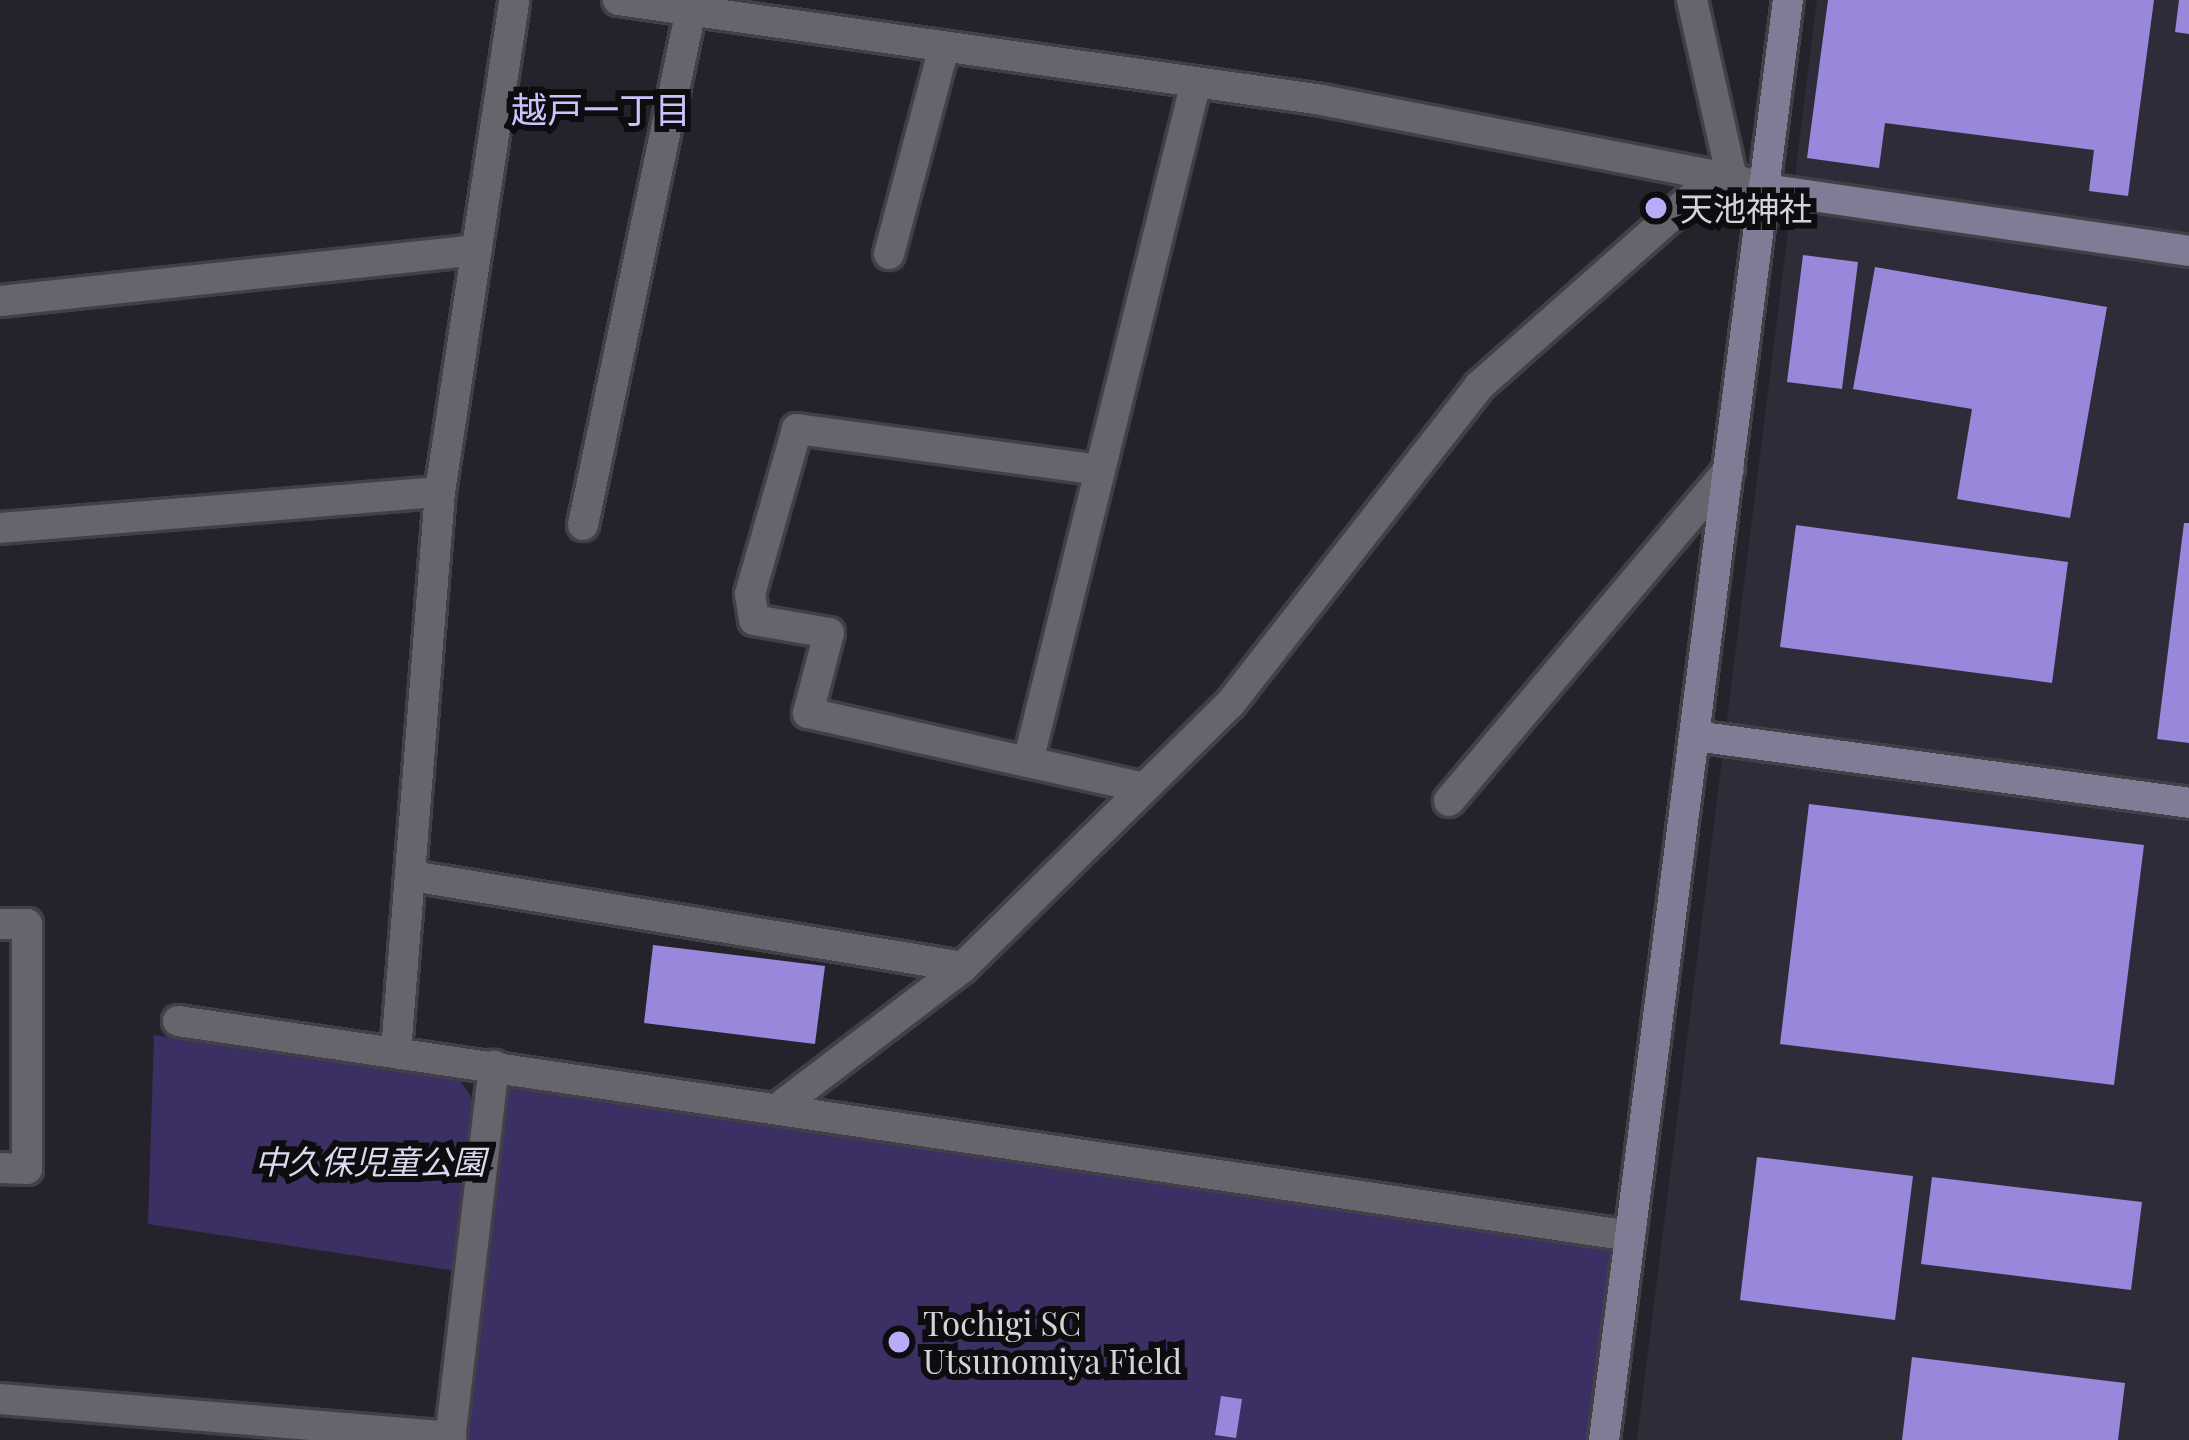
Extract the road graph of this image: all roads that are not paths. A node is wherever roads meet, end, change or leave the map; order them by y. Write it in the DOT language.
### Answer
graph roads {
  1 [pos="514,0"];
  2 [pos="618,0"];
  3 [pos="1692,0"];
  4 [pos="1788,0"];
  5 [pos="691,10"];
  6 [pos="944,46"];
  7 [pos="1196,82"];
  8 [pos="1725,177"];
  9 [pos="1765,189"];
  10 [pos="476,250"];
  11 [pos="2189,251"];
  12 [pos="889,254"];
  13 [pos="0,301"];
  14 [pos="1100,470"];
  15 [pos="1729,470"];
  16 [pos="440,492"];
  17 [pos="583,525"];
  18 [pos="0,528"];
  19 [pos="1694,736"];
  20 [pos="1028,762"];
  21 [pos="1144,788"];
  22 [pos="1449,801"];
  23 [pos="2189,803"];
  24 [pos="412,876"];
  25 [pos="0,924"];
  26 [pos="963,967"];
  27 [pos="178,1021"];
  28 [pos="395,1052"];
  29 [pos="494,1066"];
  30 [pos="778,1108"];
  31 [pos="0,1168"];
  32 [pos="1630,1236"];
  33 [pos="0,1399"];
  34 [pos="451,1439"];
  35 [pos="1604,1440"];
  1 -- 10 [label="street"];
  2 -- 5 [label="street"];
  3 -- 8 [label="street"];
  4 -- 9 [label="street"];
  5 -- 6 [label="street"];
  5 -- 17 [label="street"];
  6 -- 7 [label="street"];
  6 -- 12 [label="street"];
  7 -- 8 [label="street"];
  7 -- 14 [label="street"];
  8 -- 9 [label="street"];
  8 -- 21 [label="street"];
  9 -- 11 [label="street"];
  9 -- 15 [label="street"];
  10 -- 13 [label="street"];
  10 -- 16 [label="street"];
  14 -- 20 [label="street"];
  14 -- 20 [label="street"];
  15 -- 19 [label="street"];
  15 -- 22 [label="street"];
  16 -- 18 [label="street"];
  16 -- 24 [label="street"];
  19 -- 23 [label="street"];
  19 -- 32 [label="street"];
  20 -- 21 [label="street"];
  21 -- 26 [label="street"];
  24 -- 26 [label="street"];
  24 -- 28 [label="street"];
  25 -- 31 [label="street"];
  26 -- 30 [label="street"];
  27 -- 28 [label="street"];
  28 -- 29 [label="street"];
  29 -- 30 [label="street"];
  29 -- 34 [label="street"];
  30 -- 32 [label="street"];
  32 -- 35 [label="street"];
  33 -- 34 [label="street"];
}
